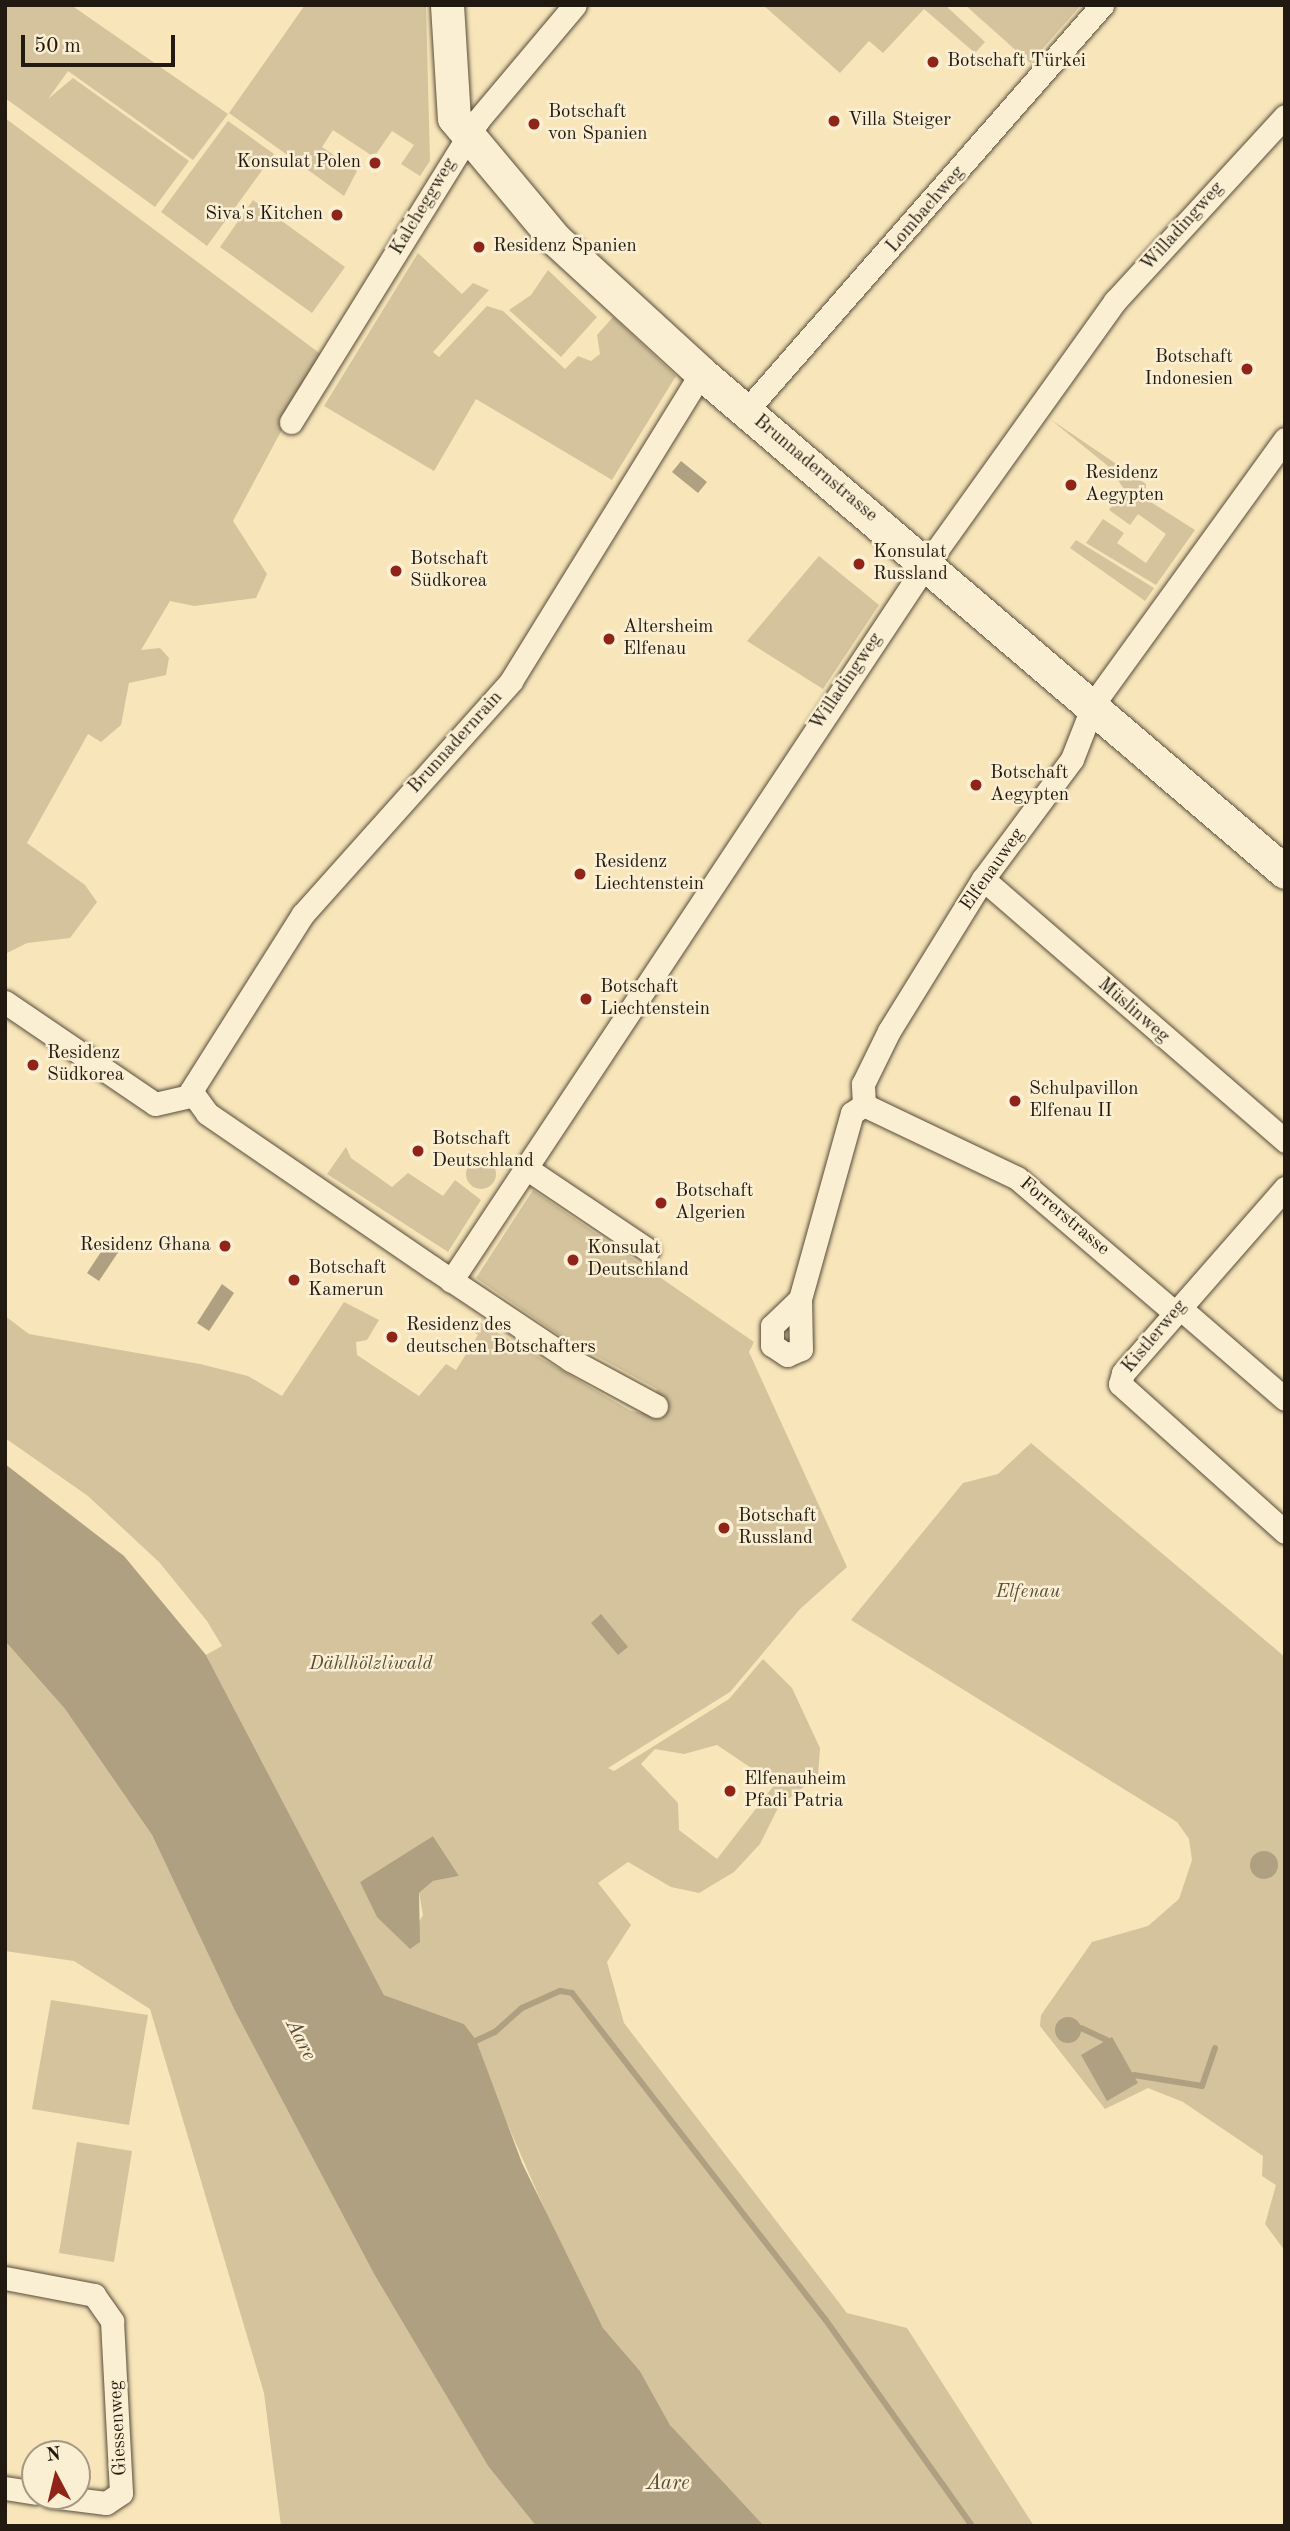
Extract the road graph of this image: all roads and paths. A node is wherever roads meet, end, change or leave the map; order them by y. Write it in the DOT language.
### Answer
graph roads {
  1 [pos="447,5"];
  2 [pos="575,5"];
  3 [pos="1102,5"];
  4 [pos="1285,116"];
  5 [pos="466,138"];
  6 [pos="701,373"];
  7 [pos="746,411"];
  8 [pos="291,422"];
  9 [pos="1285,439"];
  10 [pos="928,563"];
  11 [pos="1094,704"];
  12 [pos="1285,872"];
  13 [pos="983,879"];
  14 [pos="5,1002"];
  15 [pos="191,1096"];
  16 [pos="864,1105"];
  17 [pos="1285,1141"];
  18 [pos="526,1168"];
  19 [pos="1285,1188"];
  20 [pos="648,1250"];
  21 [pos="451,1281"];
  22 [pos="800,1299"];
  23 [pos="1177,1310"];
  24 [pos="1285,1399"];
  25 [pos="656,1406"];
  26 [pos="1285,1532"];
  27 [pos="5,2278"];
  28 [pos="91,2501"];
  1 -- 5 [label="street, Brunnadernstrasse"];
  2 -- 5 [label="street, Kalcheggweg"];
  3 -- 7 [label="street, Lombachweg"];
  4 -- 10 [label="street, Willadingweg"];
  5 -- 6 [label="street, Brunnadernstrasse"];
  5 -- 8 [label="street, Kalcheggweg"];
  6 -- 7 [label="street, Brunnadernstrasse"];
  6 -- 15 [label="street, Brunnadernrain"];
  7 -- 10 [label="street, Brunnadernstrasse"];
  9 -- 11 [label="street, Elfenauweg"];
  10 -- 11 [label="street, Brunnadernstrasse"];
  10 -- 18 [label="street, Willadingweg"];
  11 -- 12 [label="street, Brunnadernstrasse"];
  11 -- 13 [label="street, Elfenauweg"];
  13 -- 16 [label="street, Elfenauweg"];
  13 -- 17 [label="street, Müslinweg"];
  14 -- 15 [label="street"];
  15 -- 21 [label="street"];
  16 -- 22 [label="street, Elfenauweg"];
  16 -- 23 [label="street, Forrerstrasse"];
  18 -- 20 [label="street"];
  18 -- 21 [label="street, Willadingweg"];
  19 -- 23 [label="street, Kistlerweg"];
  21 -- 25 [label="street"];
  23 -- 24 [label="street, Forrerstrasse"];
  23 -- 26 [label="street, Kistlerweg"];
  27 -- 28 [label="street, Giessenweg"];
}
